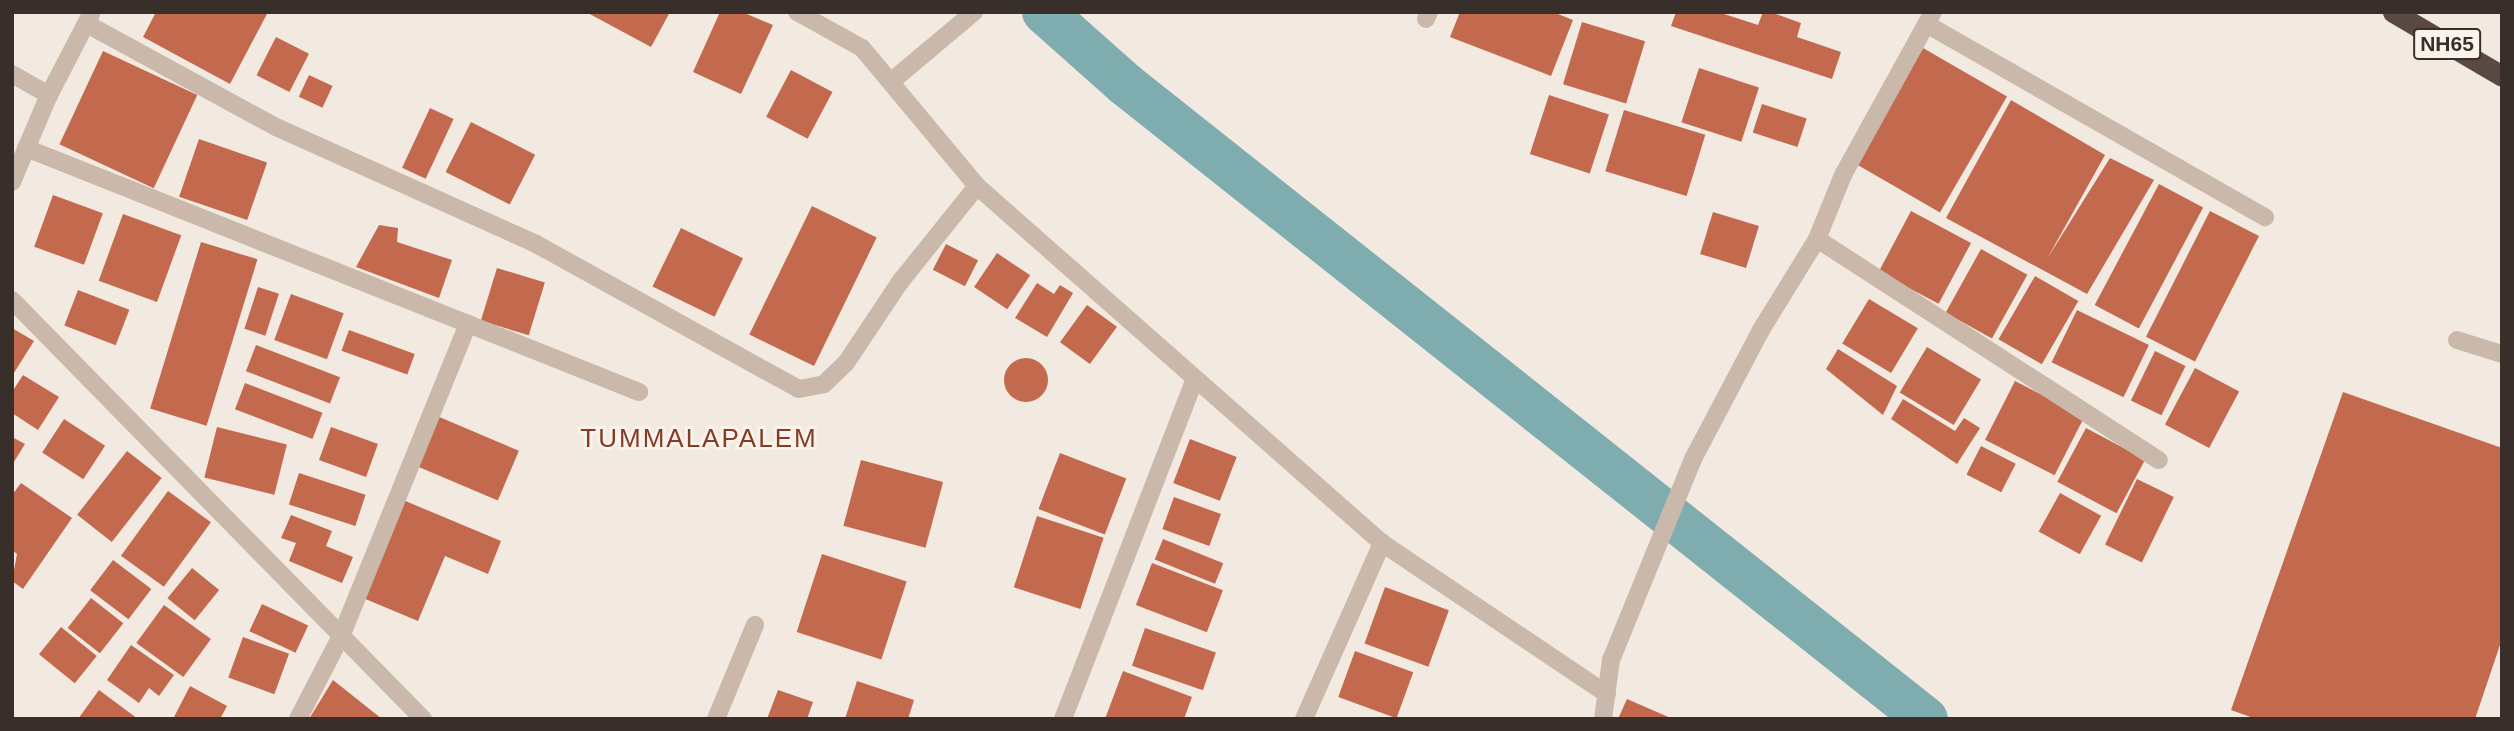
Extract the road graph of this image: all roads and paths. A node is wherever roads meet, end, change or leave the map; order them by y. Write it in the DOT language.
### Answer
graph roads {
  1 [pos="797,12"];
  2 [pos="974,12"];
  3 [pos="2393,12"];
  4 [pos="90,18"];
  5 [pos="1931,18"];
  6 [pos="12,74"];
  7 [pos="2502,76"];
  8 [pos="893,80"];
  9 [pos="49,95"];
  10 [pos="26,148"];
  11 [pos="12,182"];
  12 [pos="977,186"];
  13 [pos="2265,217"];
  14 [pos="1817,239"];
  15 [pos="12,300"];
  16 [pos="468,324"];
  17 [pos="2457,340"];
  18 [pos="2502,354"];
  19 [pos="1195,379"];
  20 [pos="639,392"];
  21 [pos="2159,460"];
  22 [pos="1382,542"];
  23 [pos="755,625"];
  24 [pos="342,634"];
  25 [pos="1607,694"];
  26 [pos="298,719"];
  27 [pos="424,719"];
  28 [pos="716,719"];
  29 [pos="1063,719"];
  30 [pos="1304,719"];
  31 [pos="1603,719"];
  1 -- 8 [label="street"];
  2 -- 8 [label="street"];
  3 -- 7 [label="highway, NH65"];
  4 -- 9 [label="street"];
  4 -- 12 [label="street"];
  5 -- 13 [label="street"];
  5 -- 14 [label="street"];
  6 -- 9 [label="street"];
  8 -- 12 [label="street"];
  9 -- 10 [label="street"];
  10 -- 11 [label="street"];
  10 -- 16 [label="street"];
  12 -- 19 [label="street"];
  14 -- 21 [label="street"];
  14 -- 25 [label="street"];
  15 -- 24 [label="street"];
  16 -- 20 [label="street"];
  16 -- 24 [label="street"];
  17 -- 18 [label="street"];
  19 -- 22 [label="street"];
  19 -- 29 [label="street"];
  22 -- 25 [label="street"];
  22 -- 30 [label="street"];
  23 -- 28 [label="street"];
  24 -- 26 [label="street"];
  24 -- 27 [label="street"];
  25 -- 31 [label="street"];
}
